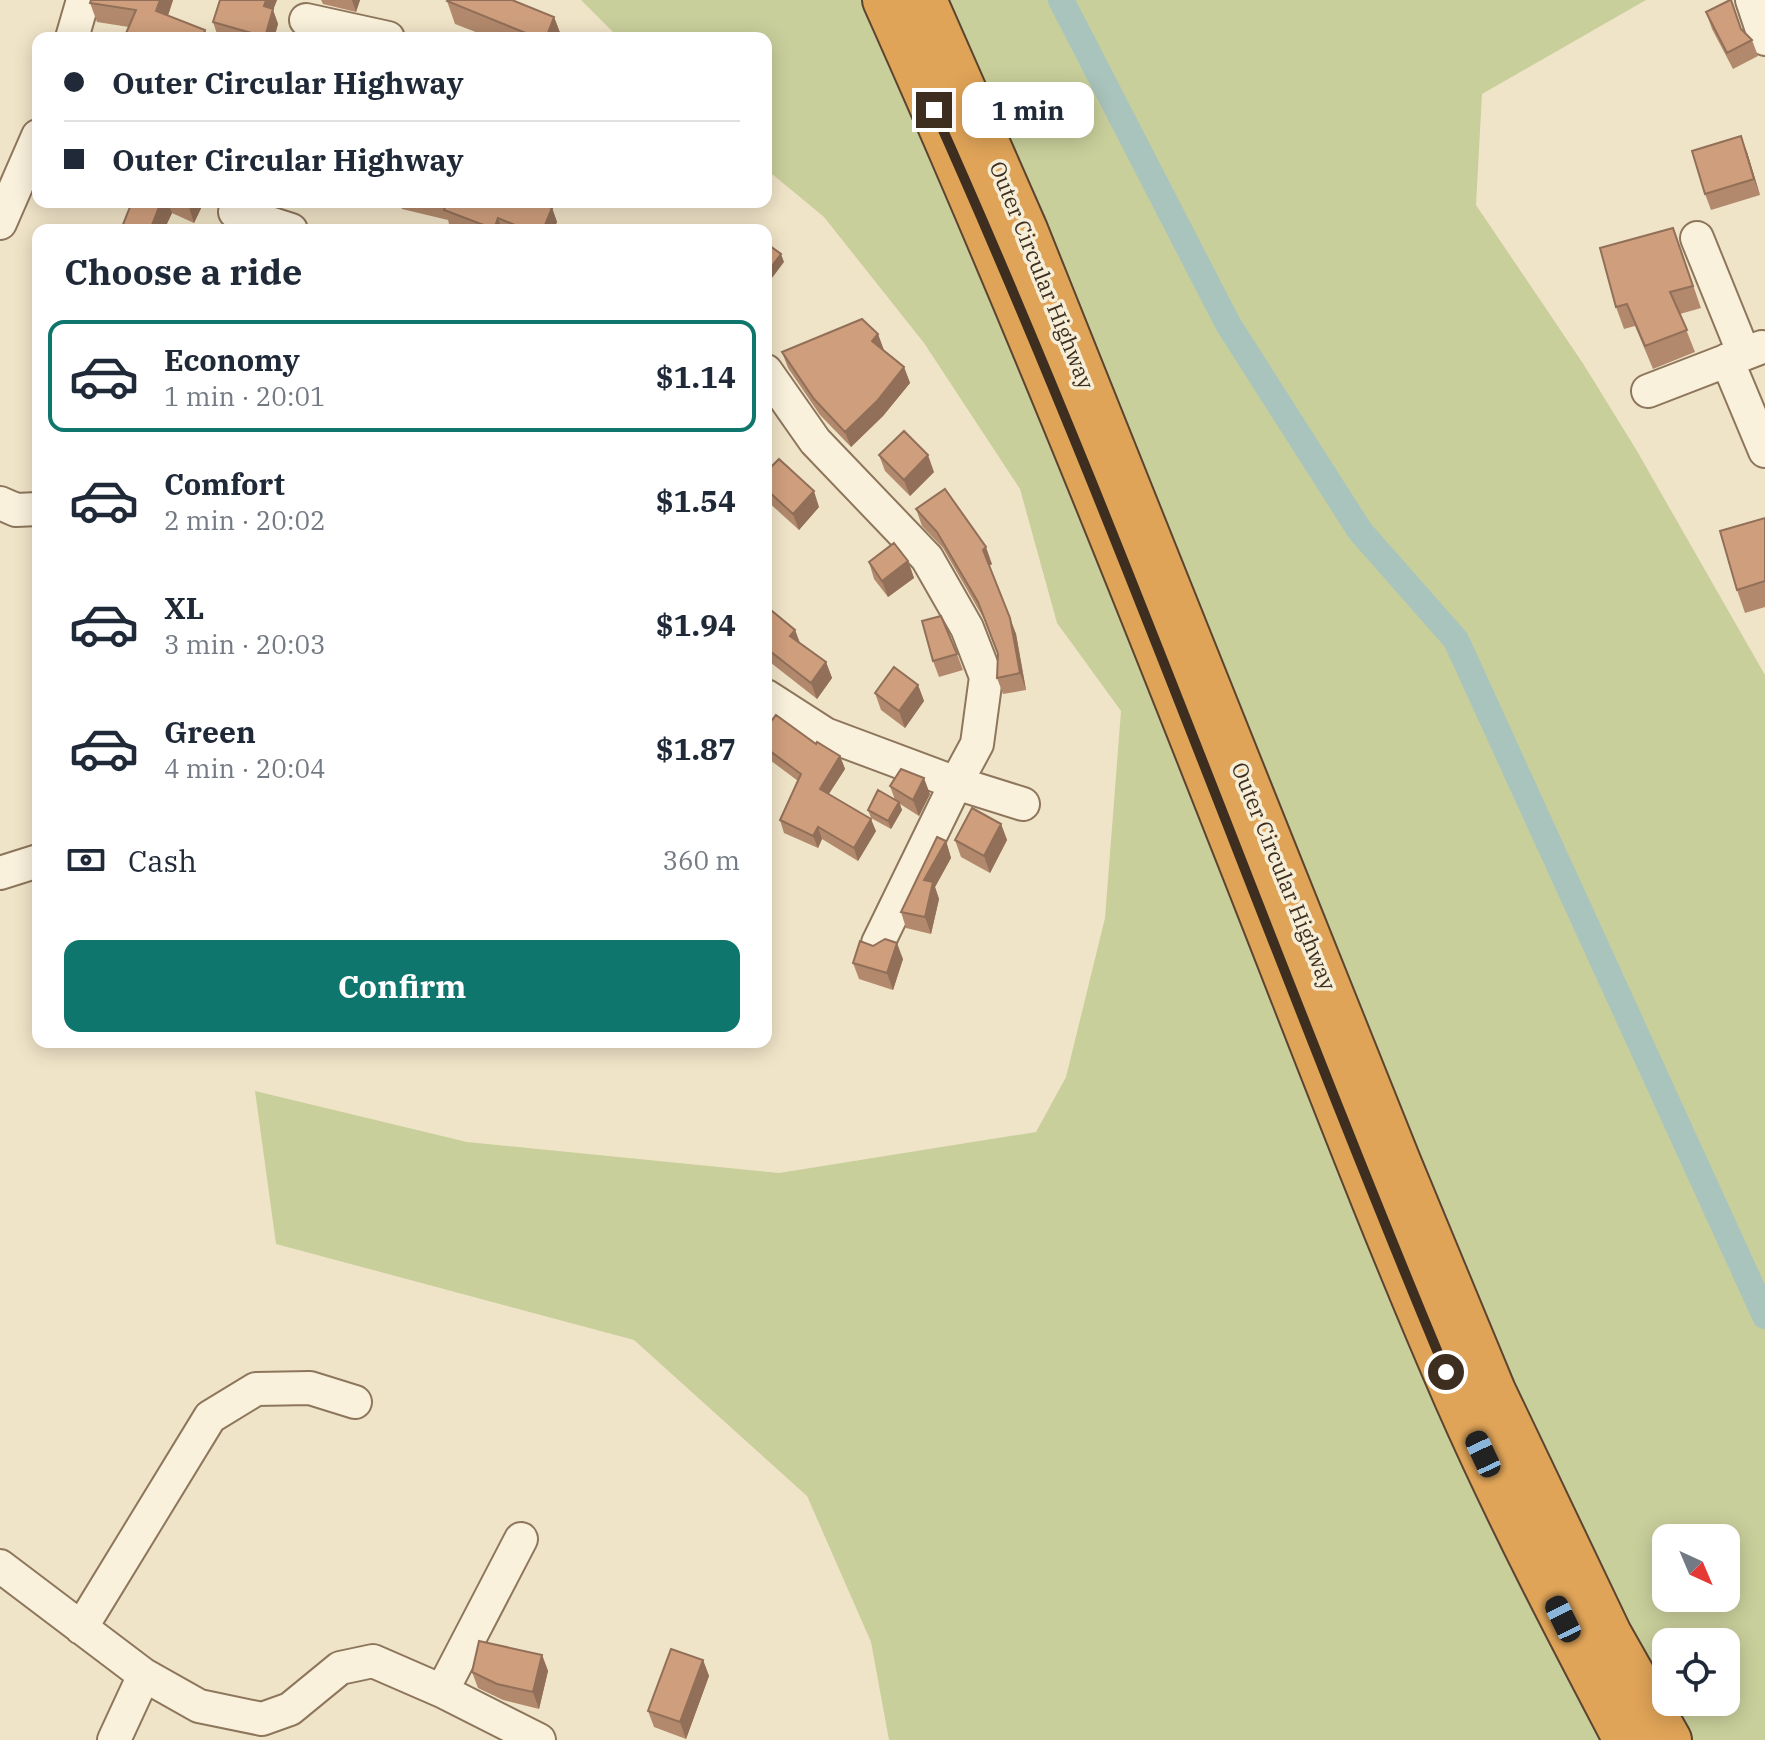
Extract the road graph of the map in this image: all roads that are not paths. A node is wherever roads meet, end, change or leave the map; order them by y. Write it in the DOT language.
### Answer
graph roads {
  1 [pos="83,0"];
  2 [pos="885,0"];
  3 [pos="924,0"];
  4 [pos="1752,0"];
  5 [pos="304,19"];
  6 [pos="74,32"];
  7 [pos="361,32"];
  8 [pos="1765,39"];
  9 [pos="32,150"];
  10 [pos="235,215"];
  11 [pos="0,223"];
  12 [pos="269,224"];
  13 [pos="1697,238"];
  14 [pos="1746,354"];
  15 [pos="772,380"];
  16 [pos="1648,391"];
  17 [pos="1765,451"];
  18 [pos="0,503"];
  19 [pos="32,509"];
  20 [pos="772,700"];
  21 [pos="956,783"];
  22 [pos="1023,804"];
  23 [pos="32,863"];
  24 [pos="0,873"];
  25 [pos="878,943"];
  26 [pos="355,1402"];
  27 [pos="521,1539"];
  28 [pos="0,1566"];
  29 [pos="81,1628"];
  30 [pos="144,1675"];
  31 [pos="442,1691"];
  32 [pos="114,1740"];
  33 [pos="539,1740"];
  34 [pos="1626,1740"];
  35 [pos="1669,1740"];
  1 -- 6 [label="street"];
  2 -- 34 [label="highway, Outer Circular Highway"];
  3 -- 35 [label="highway, Outer Circular Highway"];
  4 -- 8 [label="street"];
  5 -- 7 [label="street"];
  9 -- 11 [label="street"];
  10 -- 12 [label="street"];
  13 -- 14 [label="street"];
  14 -- 16 [label="street"];
  14 -- 17 [label="street"];
  15 -- 21 [label="street"];
  18 -- 19 [label="street"];
  20 -- 21 [label="street"];
  21 -- 22 [label="street"];
  21 -- 25 [label="street"];
  23 -- 24 [label="street"];
  26 -- 29 [label="street"];
  27 -- 31 [label="street"];
  28 -- 29 [label="street"];
  29 -- 30 [label="street"];
  30 -- 31 [label="street"];
  30 -- 32 [label="street"];
  31 -- 33 [label="street"];
}
